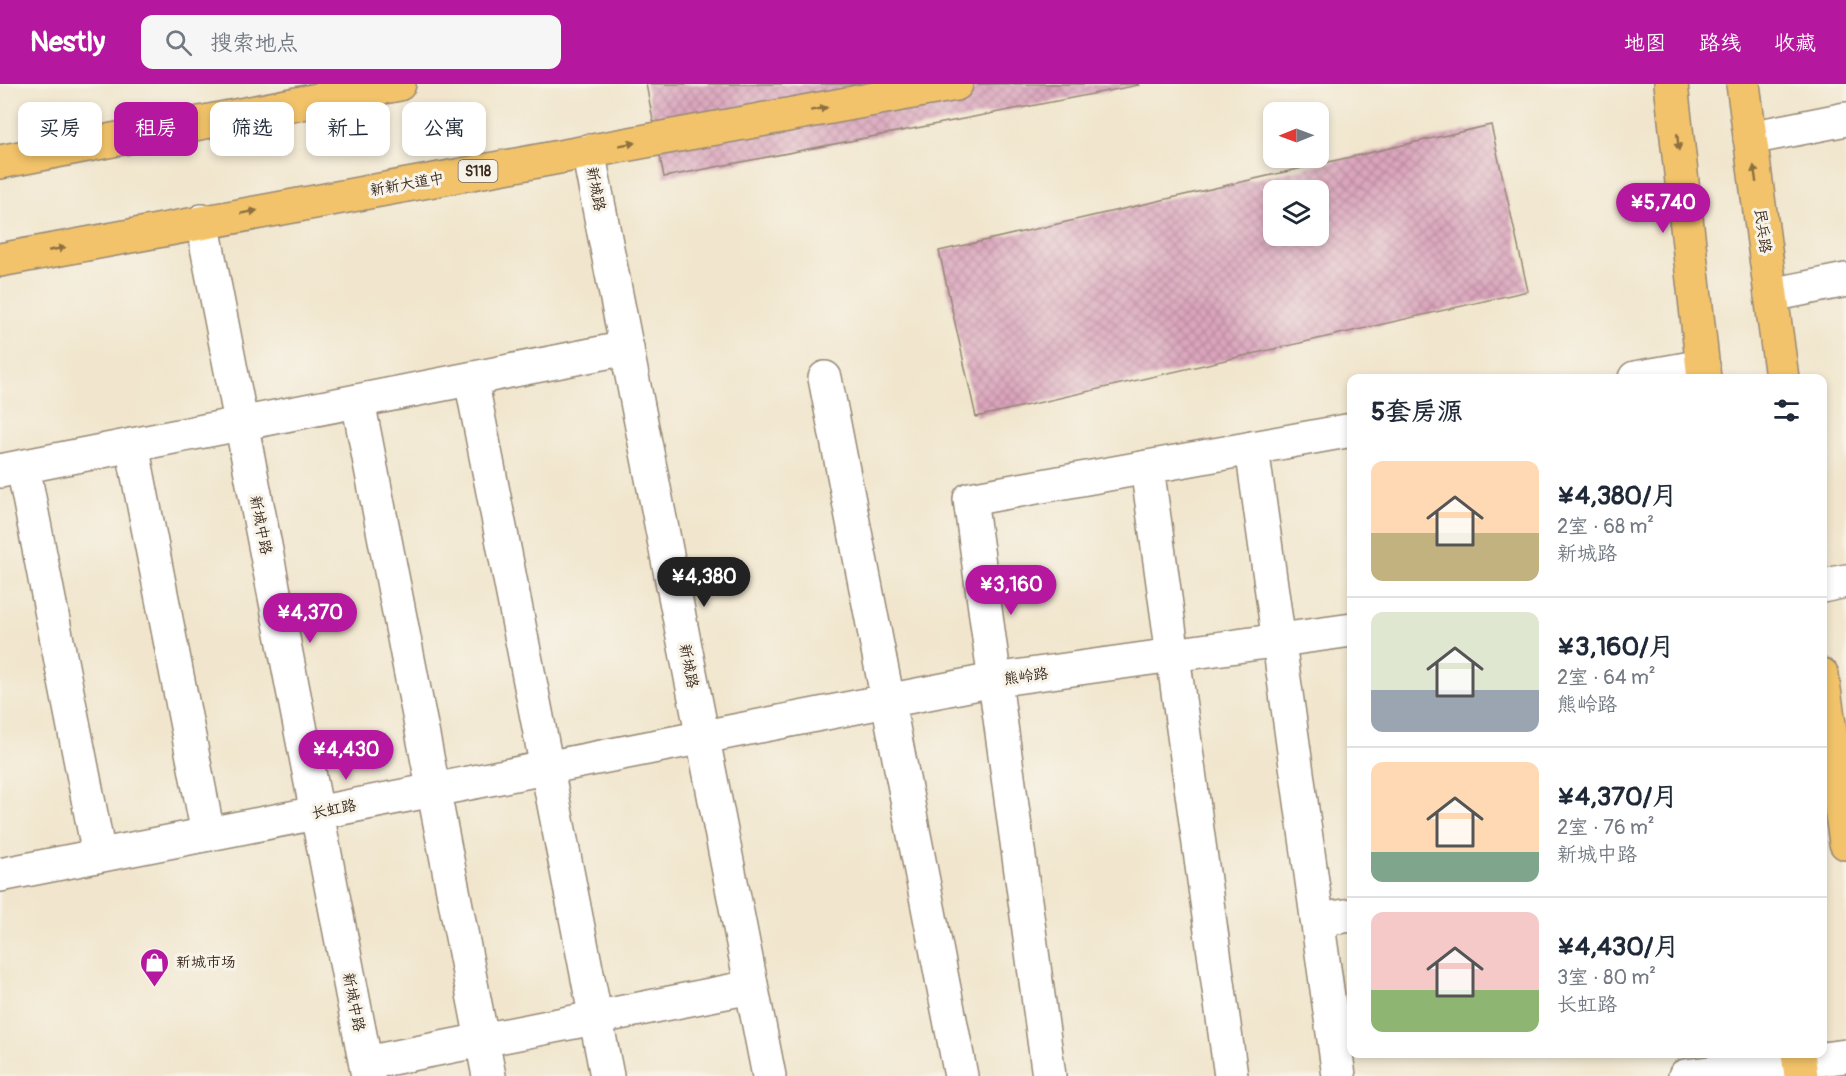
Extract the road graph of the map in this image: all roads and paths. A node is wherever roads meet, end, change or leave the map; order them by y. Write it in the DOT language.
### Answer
graph roads {
  1 [pos="399,84"];
  2 [pos="956,84"];
  3 [pos="1671,84"];
  4 [pos="1743,84"];
  5 [pos="1846,119"];
  6 [pos="1750,138"];
  7 [pos="588,151"];
  8 [pos="0,162"];
  9 [pos="202,221"];
  10 [pos="0,260"];
  11 [pos="1846,280"];
  12 [pos="1771,295"];
  13 [pos="627,348"];
  14 [pos="1704,372"];
  15 [pos="1681,374"];
  16 [pos="1781,374"];
  17 [pos="825,378"];
  18 [pos="471,379"];
  19 [pos="358,401"];
  20 [pos="241,424"];
  21 [pos="1347,431"];
  22 [pos="132,445"];
  23 [pos="1252,448"];
  24 [pos="1147,467"];
  25 [pos="11,469"];
  26 [pos="1846,581"];
  27 [pos="1827,585"];
  28 [pos="1347,631"];
  29 [pos="1279,640"];
  30 [pos="1173,655"];
  31 [pos="994,680"];
  32 [pos="887,701"];
  33 [pos="1827,710"];
  34 [pos="703,737"];
  35 [pos="547,768"];
  36 [pos="434,790"];
  37 [pos="317,813"];
  38 [pos="208,834"];
  39 [pos="1846,843"];
  40 [pos="99,855"];
  41 [pos="0,875"];
  42 [pos="1347,916"];
  43 [pos="1317,920"];
  44 [pos="751,987"];
  45 [pos="596,1018"];
  46 [pos="482,1040"];
  47 [pos="1846,1056"];
  48 [pos="1799,1064"];
  49 [pos="367,1069"];
  50 [pos="489,1076"];
  51 [pos="607,1076"];
  52 [pos="769,1076"];
  53 [pos="961,1076"];
  54 [pos="1049,1076"];
  55 [pos="1231,1076"];
  56 [pos="1339,1076"];
  57 [pos="1686,1076"];
  1 -- 8 [label="main road"];
  7 -- 2 [label="main road, 新新大道中 / S118, one-way"];
  3 -- 14 [label="main road, one-way"];
  4 -- 6 [label="main road, 民兵路"];
  5 -- 6 [label="street"];
  12 -- 6 [label="main road, 民兵路, one-way"];
  9 -- 7 [label="main road, 新新大道中 / S118, one-way"];
  7 -- 13 [label="street, 新城路"];
  10 -- 9 [label="main road, 新新大道中 / S118, one-way"];
  9 -- 20 [label="street, 新城中路"];
  11 -- 12 [label="street"];
  12 -- 16 [label="main road, 民兵路"];
  13 -- 18 [label="street"];
  13 -- 34 [label="street, 新城路"];
  14 -- 15 [label="street"];
  17 -- 32 [label="street"];
  18 -- 19 [label="street"];
  18 -- 35 [label="street"];
  19 -- 20 [label="street"];
  19 -- 36 [label="street"];
  20 -- 22 [label="street"];
  20 -- 37 [label="street, 新城中路"];
  21 -- 23 [label="street"];
  22 -- 25 [label="street"];
  22 -- 38 [label="street"];
  23 -- 24 [label="street"];
  23 -- 29 [label="street"];
  24 -- 30 [label="street"];
  24 -- 31 [label="street"];
  25 -- 40 [label="street"];
  26 -- 27 [label="street"];
  28 -- 29 [label="street, 熊岭路"];
  29 -- 30 [label="street, 熊岭路"];
  29 -- 43 [label="street"];
  30 -- 31 [label="street, 熊岭路"];
  30 -- 55 [label="street"];
  31 -- 32 [label="street, 熊岭路"];
  31 -- 54 [label="street"];
  32 -- 34 [label="street, 熊岭路"];
  32 -- 53 [label="street"];
  33 -- 39 [label="main road"];
  34 -- 35 [label="street, 长虹路"];
  34 -- 44 [label="street, 新城路"];
  35 -- 36 [label="street, 长虹路"];
  35 -- 45 [label="street"];
  36 -- 37 [label="street, 长虹路"];
  36 -- 46 [label="street"];
  37 -- 38 [label="street, 长虹路"];
  37 -- 49 [label="street, 新城中路"];
  38 -- 40 [label="street, 长虹路"];
  40 -- 41 [label="street, 长虹路"];
  42 -- 43 [label="street"];
  43 -- 56 [label="street"];
  44 -- 45 [label="street"];
  44 -- 52 [label="street, 新城路"];
  45 -- 46 [label="street"];
  45 -- 51 [label="street"];
  46 -- 49 [label="street"];
  46 -- 50 [label="street"];
  47 -- 48 [label="street"];
  48 -- 57 [label="street"];
}
